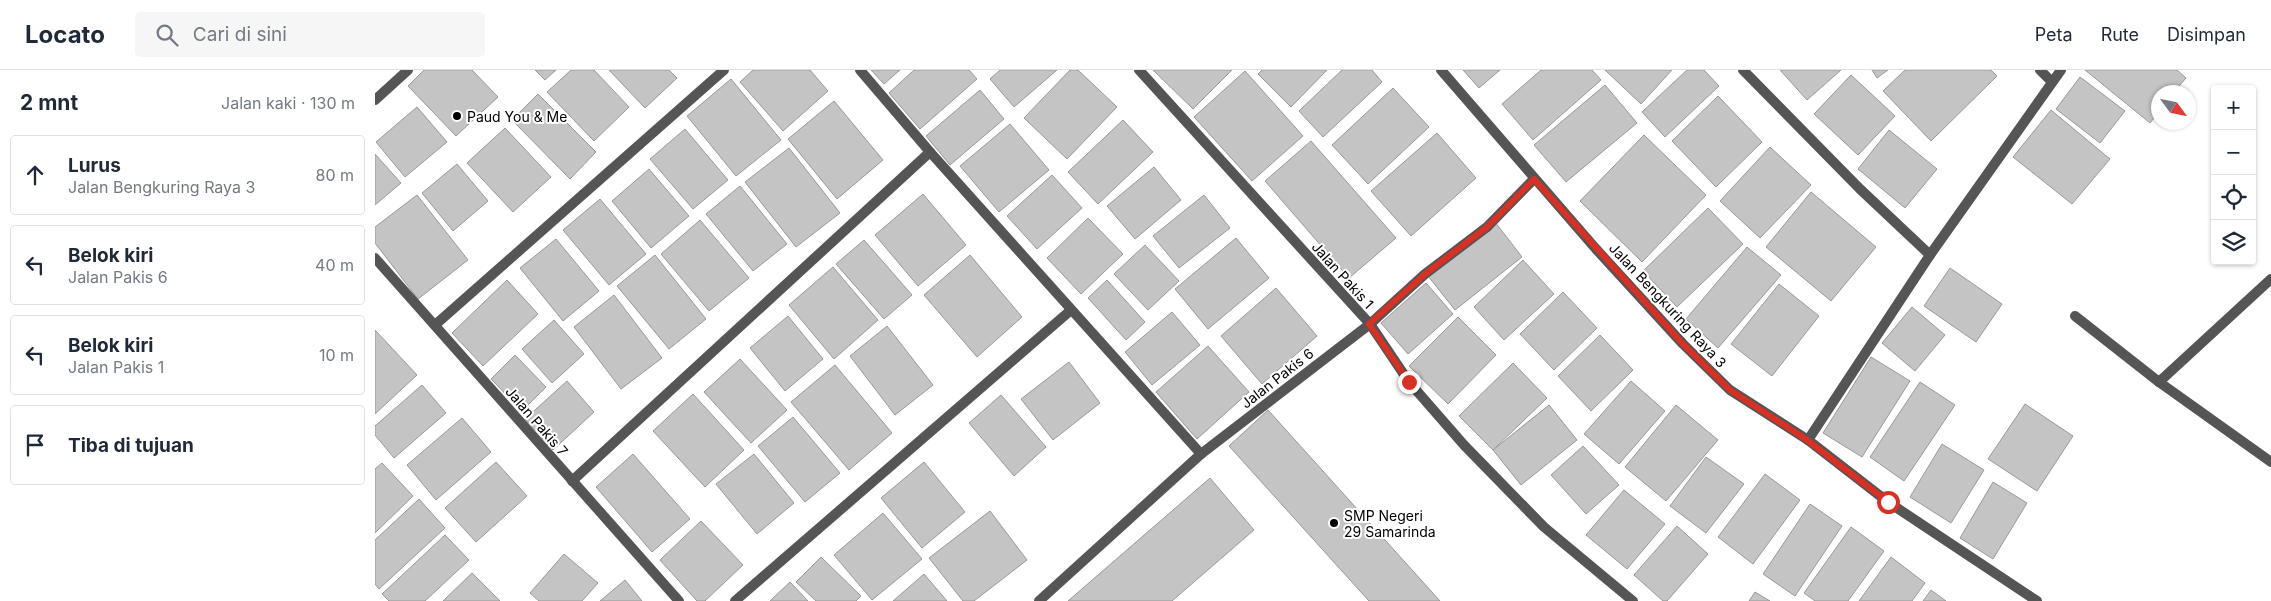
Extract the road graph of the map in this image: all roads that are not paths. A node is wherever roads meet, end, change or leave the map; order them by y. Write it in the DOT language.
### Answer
graph roads {
  1 [pos="407,70"];
  2 [pos="724,70"];
  3 [pos="860,70"];
  4 [pos="1139,70"];
  5 [pos="1441,70"];
  6 [pos="1743,70"];
  7 [pos="2040,70"];
  8 [pos="2061,70"];
  9 [pos="2052,82"];
  10 [pos="375,100"];
  11 [pos="930,152"];
  12 [pos="1534,179"];
  13 [pos="1929,255"];
  14 [pos="375,258"];
  15 [pos="2271,279"];
  16 [pos="1071,310"];
  17 [pos="2075,316"];
  18 [pos="1369,324"];
  19 [pos="435,325"];
  20 [pos="2159,382"];
  21 [pos="1807,440"];
  22 [pos="1201,454"];
  23 [pos="2271,462"];
  24 [pos="572,481"];
  25 [pos="1627,600"];
  26 [pos="679,601"];
  27 [pos="735,601"];
  28 [pos="1039,601"];
  29 [pos="2037,601"];
  1 -- 10 [label="street"];
  2 -- 19 [label="street"];
  3 -- 11 [label="street"];
  4 -- 18 [label="street, Jalan Pakis 1"];
  5 -- 12 [label="street, Jalan Bengkuring Raya 3"];
  6 -- 13 [label="street"];
  7 -- 9 [label="street"];
  8 -- 9 [label="street"];
  9 -- 13 [label="street"];
  11 -- 16 [label="street"];
  11 -- 24 [label="street"];
  12 -- 18 [label="street, Jalan Pakis 6"];
  12 -- 21 [label="street, Jalan Bengkuring Raya 3"];
  13 -- 21 [label="street"];
  14 -- 19 [label="street, Jalan Pakis 7"];
  15 -- 20 [label="street"];
  16 -- 22 [label="street"];
  16 -- 27 [label="street"];
  17 -- 20 [label="street"];
  18 -- 22 [label="street, Jalan Pakis 6"];
  18 -- 25 [label="street, Jalan Pakis 1"];
  19 -- 24 [label="street, Jalan Pakis 7"];
  20 -- 23 [label="street"];
  21 -- 29 [label="street, Jalan Bengkuring Raya 3"];
  22 -- 28 [label="street, Jalan Pakis 6"];
  24 -- 26 [label="street, Jalan Pakis 7"];
}
